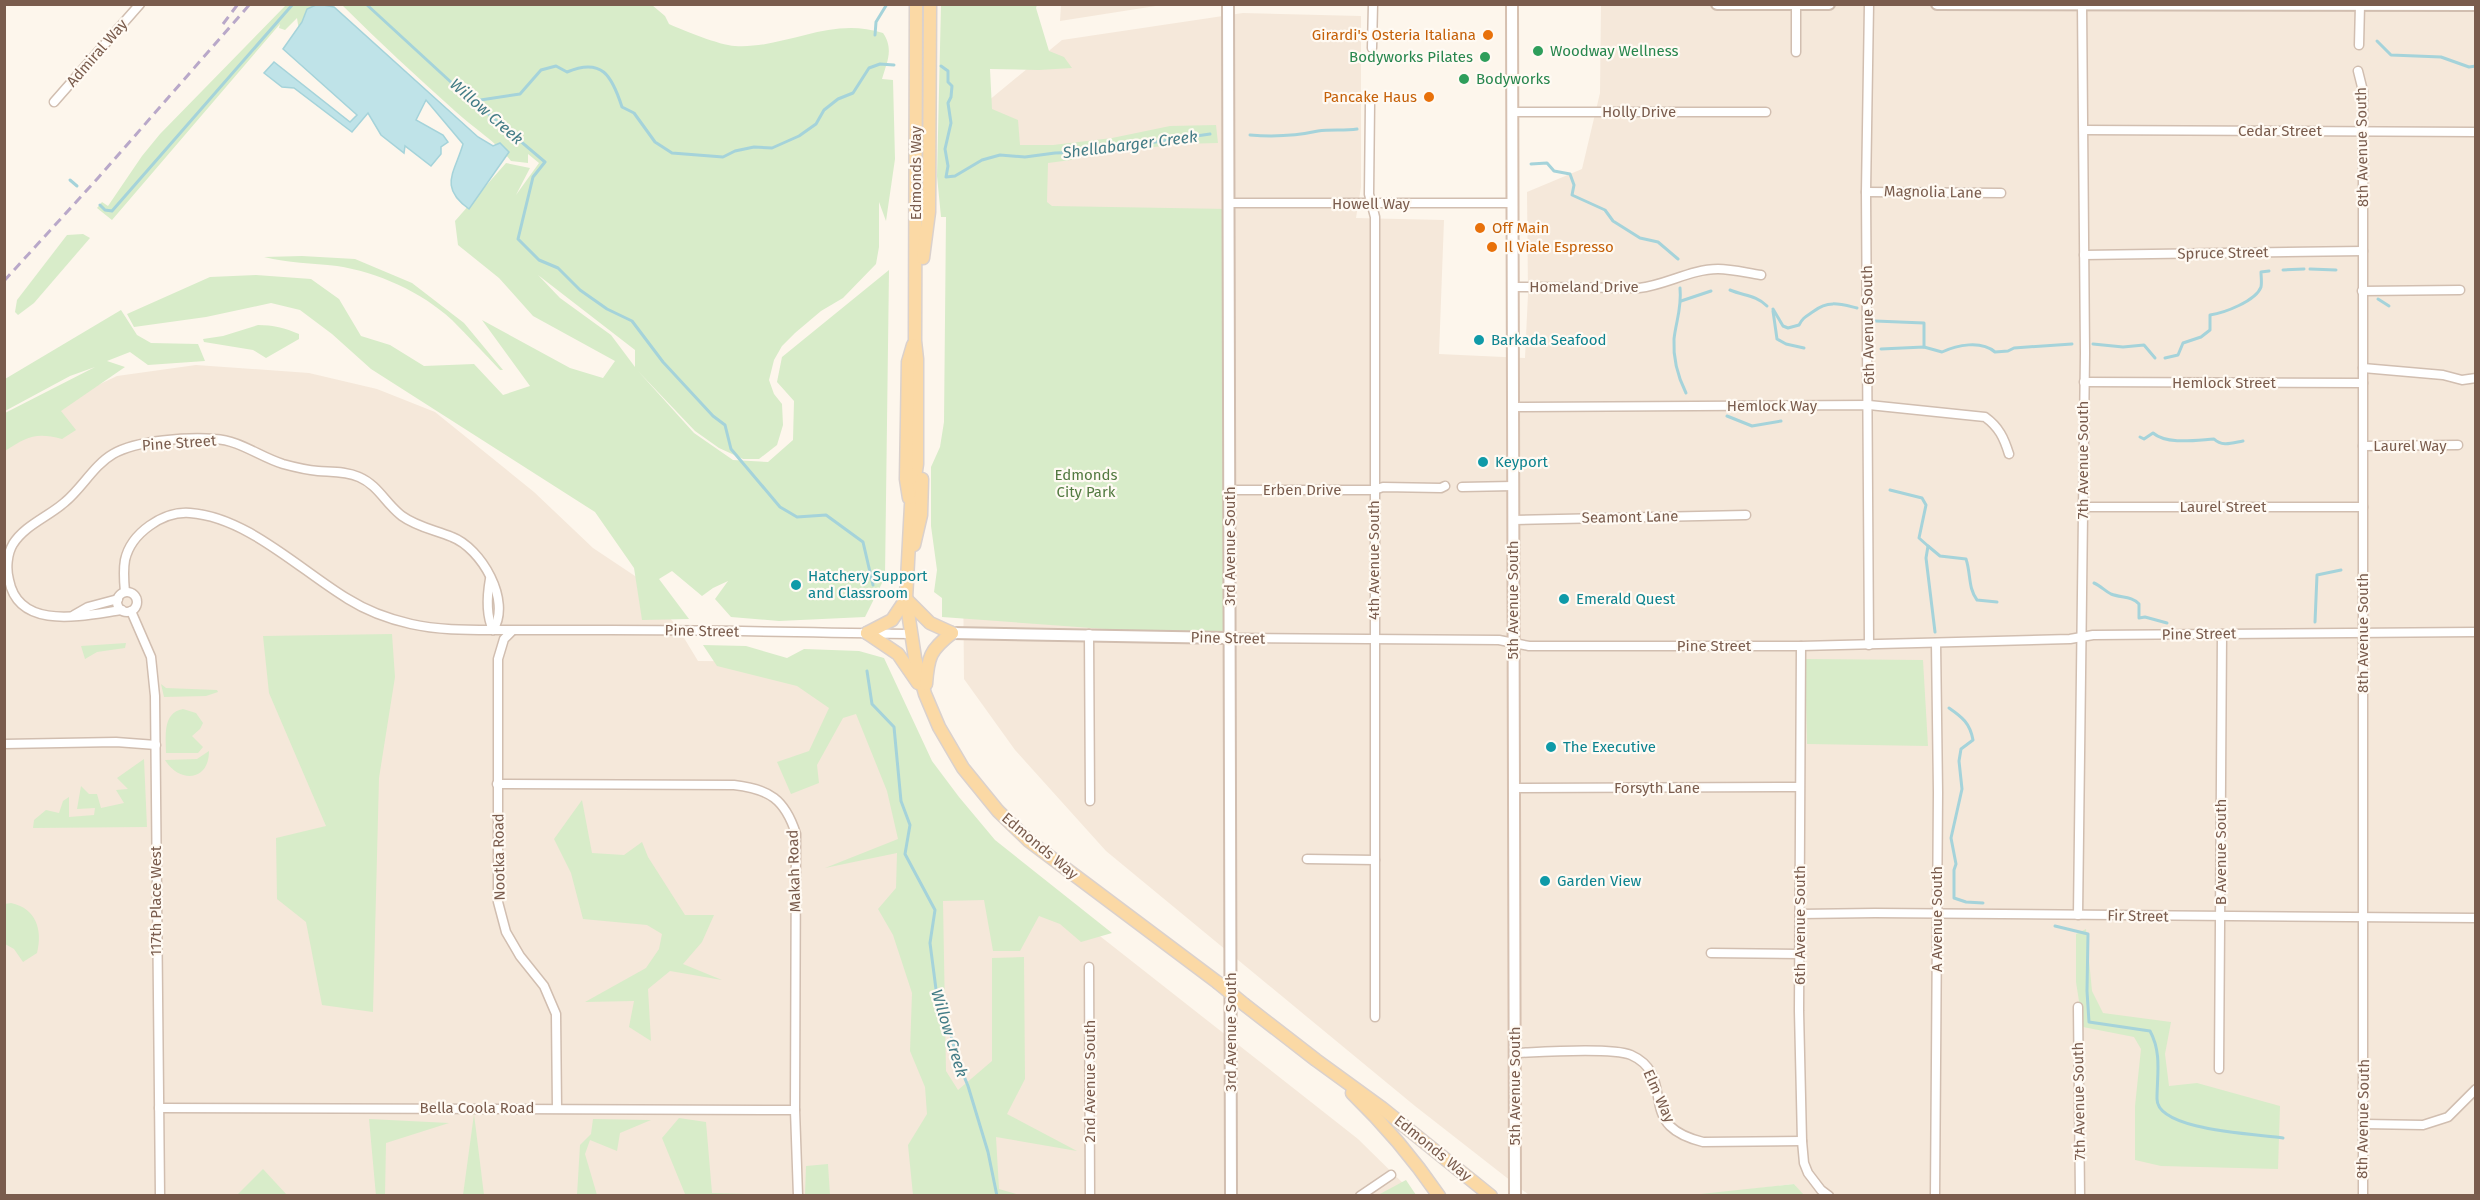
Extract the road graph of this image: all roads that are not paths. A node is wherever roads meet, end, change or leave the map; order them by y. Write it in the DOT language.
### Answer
graph roads {
  1 [pos="140,4"];
  2 [pos="916,4"];
  3 [pos="923,4"];
  4 [pos="930,4"];
  5 [pos="1228,4"];
  6 [pos="1373,4"];
  7 [pos="1512,4"];
  8 [pos="1717,4"];
  9 [pos="1829,4"];
  10 [pos="1869,4"];
  11 [pos="1937,4"];
  12 [pos="1796,5"];
  13 [pos="2082,5"];
  14 [pos="2360,5"];
  15 [pos="2475,5"];
  16 [pos="2359,45"];
  17 [pos="1372,48"];
  18 [pos="1796,52"];
  19 [pos="2358,71"];
  20 [pos="54,102"];
  21 [pos="1370,103"];
  22 [pos="1512,112"];
  23 [pos="1766,112"];
  24 [pos="2084,130"];
  25 [pos="2362,131"];
  26 [pos="2475,132"];
  27 [pos="1866,192"];
  28 [pos="2001,193"];
  29 [pos="1513,203"];
  30 [pos="1229,204"];
  31 [pos="1371,204"];
  32 [pos="923,248"];
  33 [pos="2362,251"];
  34 [pos="2084,255"];
  35 [pos="1761,275"];
  36 [pos="1513,287"];
  37 [pos="2460,290"];
  38 [pos="2362,291"];
  39 [pos="2363,368"];
  40 [pos="2475,378"];
  41 [pos="2084,382"];
  42 [pos="2363,383"];
  43 [pos="1869,405"];
  44 [pos="1513,407"];
  45 [pos="2458,445"];
  46 [pos="2363,446"];
  47 [pos="2009,454"];
  48 [pos="1445,486"];
  49 [pos="1462,486"];
  50 [pos="1513,486"];
  51 [pos="1230,490"];
  52 [pos="1374,490"];
  53 [pos="2083,507"];
  54 [pos="2363,507"];
  55 [pos="1746,515"];
  56 [pos="1513,520"];
  57 [pos="908,575"];
  58 [pos="125,592"];
  59 [pos="118,599"];
  60 [pos="906,599"];
  61 [pos="122,610"];
  62 [pos="131,610"];
  63 [pos="74,615"];
  64 [pos="493,630"];
  65 [pos="512,631"];
  66 [pos="2475,632"];
  67 [pos="867,633"];
  68 [pos="952,633"];
  69 [pos="2363,633"];
  70 [pos="910,634"];
  71 [pos="1089,634"];
  72 [pos="2222,634"];
  73 [pos="2082,637"];
  74 [pos="1229,638"];
  75 [pos="1374,640"];
  76 [pos="1513,643"];
  77 [pos="1936,643"];
  78 [pos="1869,645"];
  79 [pos="1801,646"];
  80 [pos="925,694"];
  81 [pos="4,744"];
  82 [pos="156,745"];
  83 [pos="497,784"];
  84 [pos="1799,787"];
  85 [pos="1514,788"];
  86 [pos="1090,801"];
  87 [pos="1307,859"];
  88 [pos="1375,860"];
  89 [pos="1800,914"];
  90 [pos="1937,914"];
  91 [pos="2078,915"];
  92 [pos="2364,916"];
  93 [pos="2221,917"];
  94 [pos="2475,918"];
  95 [pos="1711,954"];
  96 [pos="1800,954"];
  97 [pos="1089,967"];
  98 [pos="2078,1007"];
  99 [pos="1375,1017"];
  100 [pos="1515,1053"];
  101 [pos="1316,1060"];
  102 [pos="2219,1069"];
  103 [pos="2475,1089"];
  104 [pos="159,1108"];
  105 [pos="557,1108"];
  106 [pos="795,1110"];
  107 [pos="2364,1124"];
  108 [pos="1802,1141"];
  109 [pos="1391,1175"];
  110 [pos="160,1196"];
  111 [pos="798,1196"];
  112 [pos="1090,1196"];
  113 [pos="1231,1196"];
  114 [pos="1360,1196"];
  115 [pos="1439,1196"];
  116 [pos="1491,1196"];
  117 [pos="1515,1196"];
  118 [pos="1828,1196"];
  119 [pos="1935,1196"];
  120 [pos="2080,1196"];
  121 [pos="2363,1196"];
  1 -- 20 [label="street, Admiral Way"];
  2 -- 57 [label="main road, Edmonds Way"];
  3 -- 32 [label="main road"];
  4 -- 32 [label="main road"];
  5 -- 30 [label="street, 3rd Avenue South"];
  6 -- 17 [label="street"];
  7 -- 22 [label="street, 5th Avenue South"];
  8 -- 12 [label="street"];
  9 -- 12 [label="street"];
  10 -- 27 [label="street, 6th Avenue South"];
  11 -- 13 [label="street"];
  12 -- 18 [label="street"];
  13 -- 14 [label="street"];
  13 -- 24 [label="street, 7th Avenue South"];
  14 -- 15 [label="street"];
  14 -- 16 [label="street"];
  19 -- 25 [label="street, 8th Avenue South"];
  21 -- 31 [label="street, 4th Avenue South"];
  22 -- 23 [label="street, Holly Drive"];
  22 -- 29 [label="street, 5th Avenue South"];
  24 -- 25 [label="street, Cedar Street"];
  24 -- 34 [label="street, 7th Avenue South"];
  25 -- 26 [label="street, Cedar Street"];
  25 -- 33 [label="street, 8th Avenue South"];
  27 -- 28 [label="street, Magnolia Lane"];
  27 -- 43 [label="street, 6th Avenue South"];
  29 -- 31 [label="street, Howell Way"];
  29 -- 36 [label="street, 5th Avenue South"];
  30 -- 31 [label="street, Howell Way"];
  30 -- 51 [label="street, 3rd Avenue South"];
  31 -- 52 [label="street, 4th Avenue South"];
  32 -- 57 [label="main road"];
  33 -- 34 [label="street, Spruce Street"];
  33 -- 38 [label="street, 8th Avenue South"];
  34 -- 41 [label="street, 7th Avenue South"];
  35 -- 36 [label="street, Homeland Drive"];
  36 -- 44 [label="street, 5th Avenue South"];
  37 -- 38 [label="street"];
  38 -- 39 [label="street, 8th Avenue South"];
  39 -- 40 [label="street"];
  39 -- 42 [label="street, 8th Avenue South"];
  41 -- 42 [label="street, Hemlock Street"];
  41 -- 53 [label="street, 7th Avenue South"];
  42 -- 46 [label="street, 8th Avenue South"];
  43 -- 44 [label="street, Hemlock Way"];
  43 -- 47 [label="street, Hemlock Way"];
  43 -- 78 [label="street, 6th Avenue South"];
  44 -- 50 [label="street, 5th Avenue South"];
  45 -- 46 [label="street, Laurel Way"];
  46 -- 54 [label="street, 8th Avenue South"];
  48 -- 52 [label="street, Erben Drive"];
  49 -- 50 [label="street"];
  50 -- 56 [label="street, 5th Avenue South"];
  51 -- 52 [label="street, Erben Drive"];
  51 -- 74 [label="street, 3rd Avenue South"];
  52 -- 75 [label="street, 4th Avenue South"];
  53 -- 54 [label="street, Laurel Street"];
  53 -- 73 [label="street, 7th Avenue South"];
  54 -- 69 [label="street, 8th Avenue South"];
  55 -- 56 [label="street, Seamont Lane"];
  56 -- 76 [label="street, 5th Avenue South"];
  57 -- 60 [label="main road, Edmonds Way"];
  58 -- 59 [label="street"];
  58 -- 62 [label="street"];
  58 -- 64 [label="street"];
  59 -- 61 [label="street"];
  59 -- 63 [label="street"];
  60 -- 67 [label="main road"];
  60 -- 68 [label="main road"];
  60 -- 70 [label="main road, Edmonds Way"];
  61 -- 62 [label="street"];
  61 -- 63 [label="street, Pine Street"];
  62 -- 82 [label="street, 117th Place West"];
  63 -- 64 [label="street, Pine Street"];
  64 -- 65 [label="street, Pine Street"];
  65 -- 67 [label="street, Pine Street"];
  65 -- 83 [label="street, Nootka Road"];
  66 -- 69 [label="street, Pine Street"];
  67 -- 70 [label="street, Pine Street"];
  67 -- 80 [label="main road"];
  68 -- 71 [label="street, Pine Street"];
  68 -- 80 [label="main road"];
  69 -- 72 [label="street, Pine Street"];
  69 -- 92 [label="street, 8th Avenue South"];
  70 -- 80 [label="main road, Edmonds Way"];
  71 -- 74 [label="street, Pine Street"];
  71 -- 86 [label="street"];
  72 -- 73 [label="street, Pine Street"];
  72 -- 93 [label="street, B Avenue South"];
  73 -- 77 [label="street, Pine Street"];
  73 -- 91 [label="street, 7th Avenue South"];
  74 -- 75 [label="street, Pine Street"];
  74 -- 113 [label="street, 3rd Avenue South"];
  75 -- 76 [label="street, Pine Street"];
  75 -- 88 [label="street, 4th Avenue South"];
  76 -- 79 [label="street, Pine Street"];
  76 -- 85 [label="street, 5th Avenue South"];
  77 -- 78 [label="street, Pine Street"];
  77 -- 90 [label="street, A Avenue South"];
  78 -- 79 [label="street, Pine Street"];
  79 -- 84 [label="street, 6th Avenue South"];
  80 -- 101 [label="main road, Edmonds Way, bridge"];
  81 -- 82 [label="street"];
  82 -- 104 [label="street, 117th Place West"];
  83 -- 105 [label="street, Nootka Road"];
  83 -- 106 [label="street, Makah Road"];
  84 -- 85 [label="street, Forsyth Lane"];
  84 -- 89 [label="street, 6th Avenue South"];
  85 -- 100 [label="street, 5th Avenue South"];
  87 -- 88 [label="street"];
  88 -- 99 [label="street, 4th Avenue South"];
  89 -- 90 [label="street, Fir Street"];
  89 -- 96 [label="street, 6th Avenue South"];
  90 -- 91 [label="street, Fir Street"];
  90 -- 119 [label="street, A Avenue South"];
  91 -- 93 [label="street, Fir Street"];
  92 -- 93 [label="street, Fir Street"];
  92 -- 94 [label="street, Fir Street"];
  92 -- 107 [label="street, 8th Avenue South"];
  93 -- 102 [label="street, B Avenue South"];
  95 -- 96 [label="street"];
  96 -- 108 [label="street, 6th Avenue South"];
  97 -- 112 [label="street, 2nd Avenue South"];
  98 -- 120 [label="street, 7th Avenue South"];
  100 -- 108 [label="street, Elm Way"];
  100 -- 117 [label="street, 5th Avenue South"];
  101 -- 115 [label="main road, Edmonds Way"];
  101 -- 116 [label="main road, Edmonds Way"];
  103 -- 107 [label="street"];
  104 -- 105 [label="street, Bella Coola Road"];
  104 -- 110 [label="street, 117th Place West"];
  105 -- 106 [label="street, Bella Coola Road"];
  106 -- 111 [label="street, Makah Road"];
  107 -- 121 [label="street, 8th Avenue South"];
  108 -- 118 [label="street, 6th Avenue South"];
  109 -- 114 [label="street"];
}
